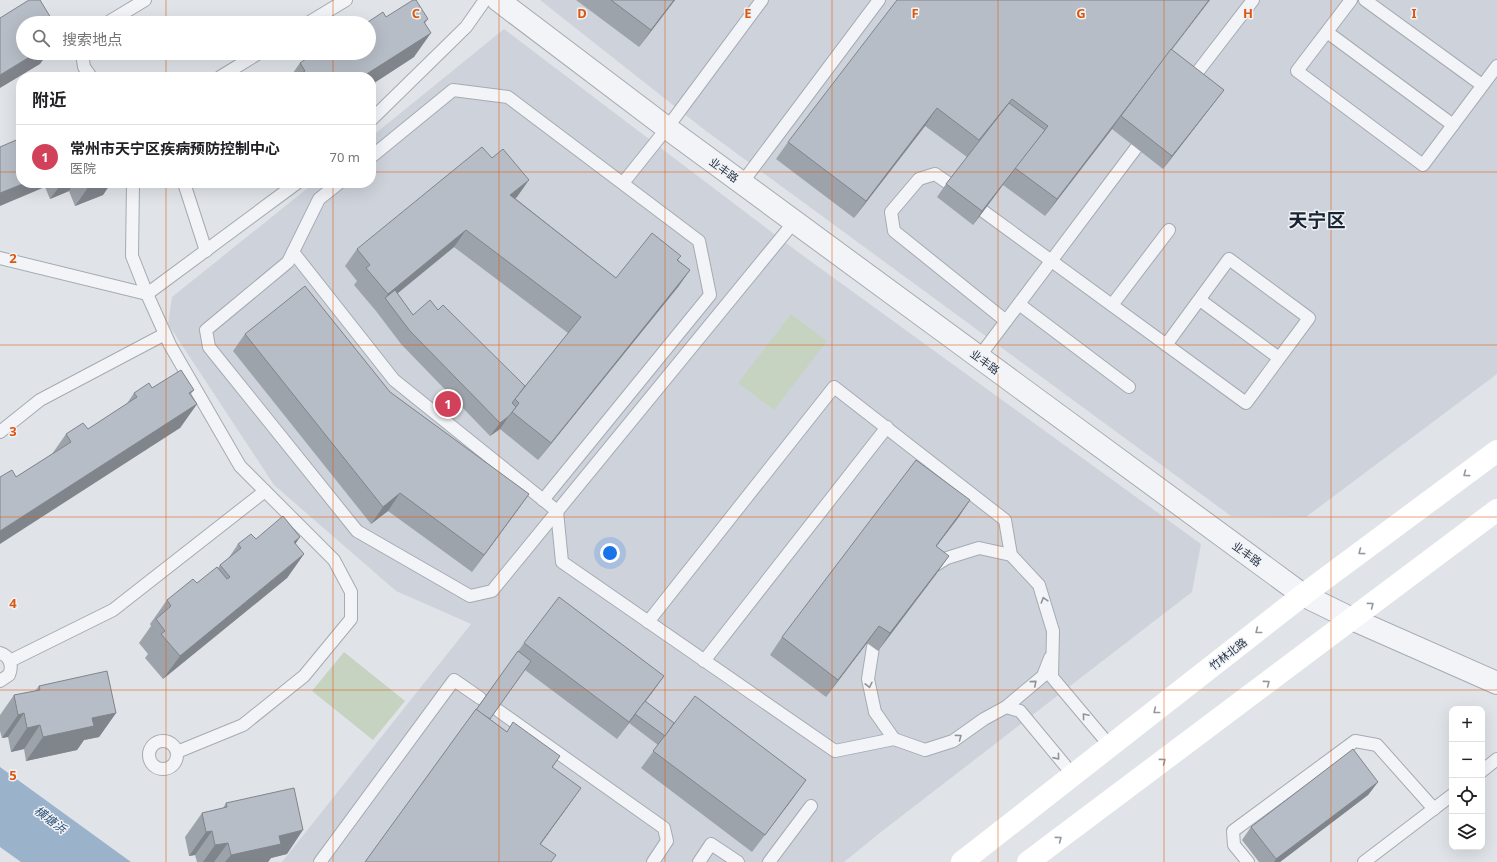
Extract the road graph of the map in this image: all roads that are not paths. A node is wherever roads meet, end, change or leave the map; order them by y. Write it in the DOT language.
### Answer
graph roads {
  1 [pos="145,0"];
  2 [pos="346,0"];
  3 [pos="485,0"];
  4 [pos="498,0"];
  5 [pos="762,0"];
  6 [pos="879,0"];
  7 [pos="1253,0"];
  8 [pos="1350,0"];
  9 [pos="1364,0"];
  10 [pos="118,16"];
  11 [pos="320,16"];
  12 [pos="1327,32"];
  13 [pos="83,60"];
  14 [pos="248,60"];
  15 [pos="1497,66"];
  16 [pos="88,72"];
  17 [pos="228,72"];
  18 [pos="1189,83"];
  19 [pos="1482,85"];
  20 [pos="376,115"];
  21 [pos="1453,124"];
  22 [pos="667,128"];
  23 [pos="1136,148"];
  24 [pos="376,153"];
  25 [pos="623,183"];
  26 [pos="742,183"];
  27 [pos="948,183"];
  28 [pos="133,188"];
  29 [pos="186,188"];
  30 [pos="290,188"];
  31 [pos="333,188"];
  32 [pos="983,211"];
  33 [pos="794,222"];
  34 [pos="1169,230"];
  35 [pos="206,251"];
  36 [pos="293,252"];
  37 [pos="0,258"];
  38 [pos="1051,261"];
  39 [pos="147,294"];
  40 [pos="1200,300"];
  41 [pos="1019,304"];
  42 [pos="1112,305"];
  43 [pos="1006,321"];
  44 [pos="165,334"];
  45 [pos="1166,345"];
  46 [pos="979,357"];
  47 [pos="1279,358"];
  48 [pos="1129,387"];
  49 [pos="887,427"];
  50 [pos="0,432"];
  51 [pos="1497,451"];
  52 [pos="265,491"];
  53 [pos="543,500"];
  54 [pos="1497,510"];
  55 [pos="557,511"];
  56 [pos="1011,555"];
  57 [pos="931,568"];
  58 [pos="1303,595"];
  59 [pos="1352,619"];
  60 [pos="648,622"];
  61 [pos="873,647"];
  62 [pos="1053,652"];
  63 [pos="0,653"];
  64 [pos="10,661"];
  65 [pos="704,661"];
  66 [pos="0,680"];
  67 [pos="1497,683"];
  68 [pos="480,698"];
  69 [pos="1006,707"];
  70 [pos="499,711"];
  71 [pos="894,739"];
  72 [pos="1110,746"];
  73 [pos="177,752"];
  74 [pos="1497,759"];
  75 [pos="1485,769"];
  76 [pos="1073,775"];
  77 [pos="1449,797"];
  78 [pos="812,806"];
  79 [pos="1434,809"];
  80 [pos="320,862"];
  81 [pos="653,862"];
  82 [pos="699,862"];
  83 [pos="738,862"];
  84 [pos="769,862"];
  85 [pos="962,862"];
  86 [pos="1028,862"];
  87 [pos="1248,862"];
  88 [pos="1364,862"];
  1 -- 10 [label="lane"];
  2 -- 11 [label="lane"];
  3 -- 20 [label="lane"];
  4 -- 22 [label="street, 业丰路"];
  5 -- 22 [label="lane"];
  6 -- 26 [label="lane"];
  7 -- 18 [label="lane"];
  8 -- 12 [label="lane"];
  9 -- 19 [label="lane"];
  12 -- 21 [label="lane"];
  12 -- 21 [label="lane"];
  13 -- 16 [label="lane"];
  14 -- 17 [label="lane"];
  15 -- 19 [label="lane"];
  19 -- 21 [label="lane"];
  22 -- 25 [label="lane"];
  22 -- 26 [label="street, 业丰路"];
  23 -- 38 [label="lane"];
  24 -- 25 [label="lane"];
  25 -- 53 [label="lane"];
  26 -- 33 [label="street, 业丰路"];
  27 -- 43 [label="lane"];
  28 -- 39 [label="lane"];
  29 -- 35 [label="lane"];
  30 -- 35 [label="lane"];
  31 -- 36 [label="lane"];
  32 -- 38 [label="lane"];
  33 -- 46 [label="street, 业丰路"];
  33 -- 55 [label="lane"];
  34 -- 42 [label="lane"];
  35 -- 39 [label="lane"];
  36 -- 53 [label="lane"];
  36 -- 55 [label="lane"];
  37 -- 39 [label="lane"];
  38 -- 41 [label="lane"];
  38 -- 42 [label="lane"];
  39 -- 44 [label="lane"];
  40 -- 45 [label="lane"];
  40 -- 47 [label="lane"];
  40 -- 47 [label="lane"];
  41 -- 43 [label="lane"];
  41 -- 48 [label="lane"];
  42 -- 45 [label="lane"];
  43 -- 46 [label="lane"];
  44 -- 50 [label="lane"];
  44 -- 52 [label="lane"];
  45 -- 47 [label="lane"];
  46 -- 58 [label="street, 业丰路"];
  49 -- 56 [label="lane"];
  49 -- 60 [label="lane"];
  49 -- 65 [label="lane"];
  51 -- 58 [label="main road, 竹林北路, one-way"];
  52 -- 64 [label="lane"];
  52 -- 73 [label="lane"];
  53 -- 55 [label="lane"];
  59 -- 54 [label="main road, one-way"];
  55 -- 60 [label="lane"];
  56 -- 57 [label="lane"];
  62 -- 56 [label="lane, one-way"];
  58 -- 59 [label="street, 业丰路"];
  58 -- 72 [label="main road, 竹林北路, one-way"];
  59 -- 67 [label="street, 业丰路"];
  86 -- 59 [label="main road, one-way"];
  60 -- 65 [label="lane"];
  61 -- 71 [label="lane, one-way"];
  69 -- 62 [label="lane, one-way"];
  72 -- 62 [label="lane, one-way"];
  63 -- 64 [label="lane"];
  64 -- 66 [label="lane"];
  65 -- 71 [label="lane"];
  68 -- 80 [label="lane"];
  71 -- 69 [label="lane, one-way"];
  69 -- 76 [label="lane, one-way"];
  70 -- 81 [label="lane"];
  72 -- 76 [label="main road, 竹林北路"];
  74 -- 75 [label="lane"];
  76 -- 85 [label="main road, 竹林北路"];
  77 -- 79 [label="lane"];
  78 -- 84 [label="lane"];
  79 -- 87 [label="lane"];
  79 -- 88 [label="lane"];
  82 -- 83 [label="lane"];
}
